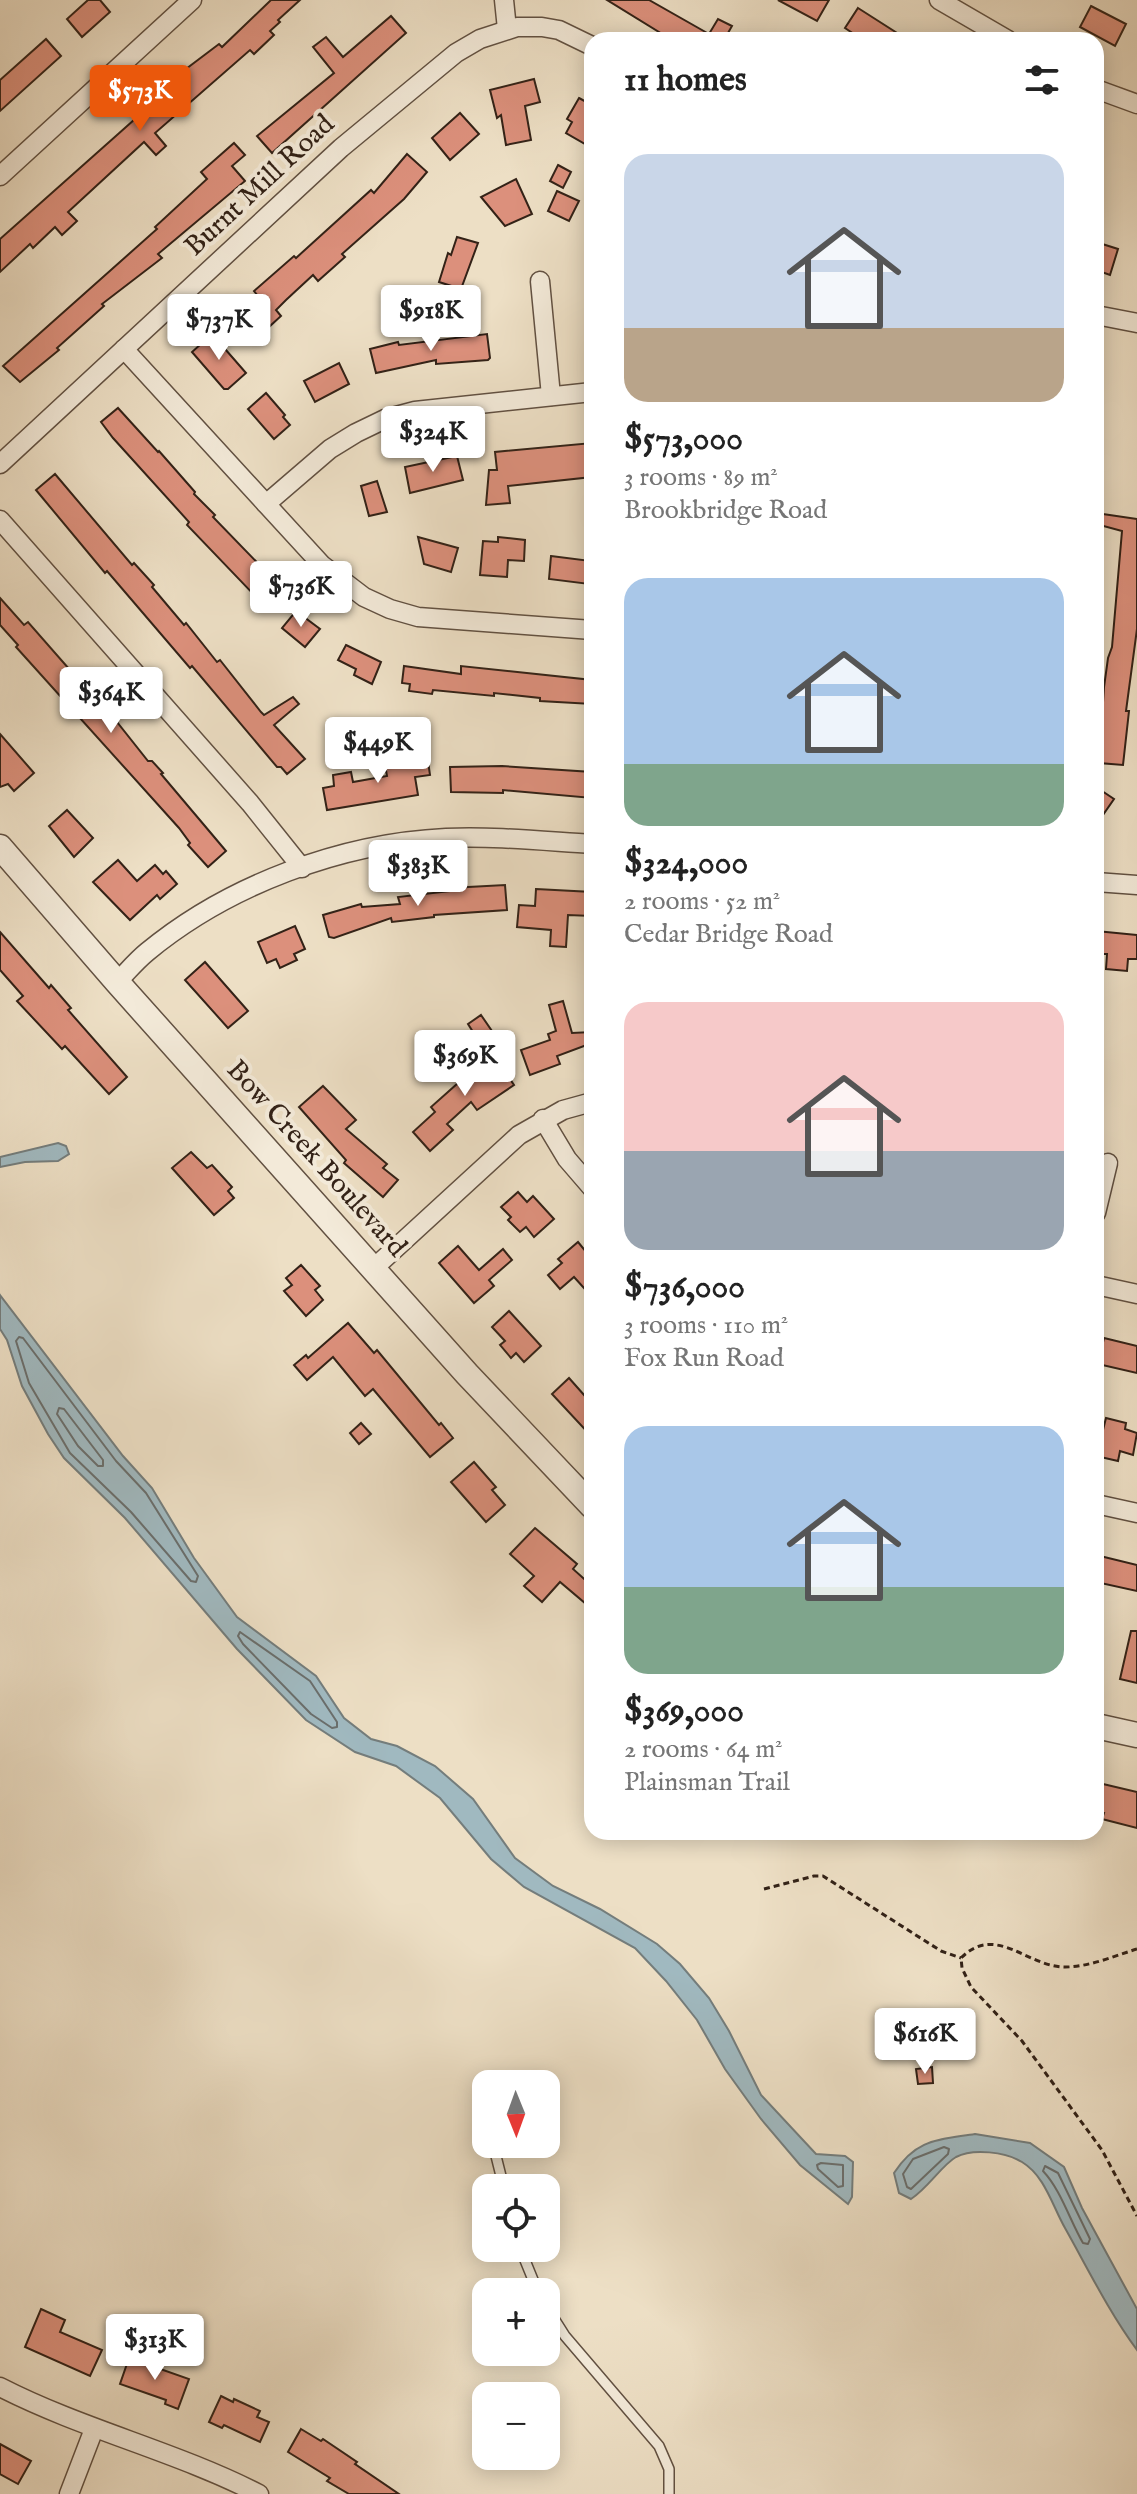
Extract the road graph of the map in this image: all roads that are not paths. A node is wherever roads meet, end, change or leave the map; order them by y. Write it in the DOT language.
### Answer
graph roads {
  1 [pos="192,0"];
  2 [pos="504,0"];
  3 [pos="939,0"];
  4 [pos="507,29"];
  5 [pos="994,32"];
  6 [pos="584,42"];
  7 [pos="1104,92"];
  8 [pos="1137,104"];
  9 [pos="0,176"];
  10 [pos="540,281"];
  11 [pos="1104,317"];
  12 [pos="1137,323"];
  13 [pos="124,349"];
  14 [pos="584,393"];
  15 [pos="551,396"];
  16 [pos="0,464"];
  17 [pos="266,504"];
  18 [pos="0,520"];
  19 [pos="584,629"];
  20 [pos="584,843"];
  21 [pos="0,847"];
  22 [pos="302,868"];
  23 [pos="1104,883"];
  24 [pos="1137,885"];
  25 [pos="117,982"];
  26 [pos="584,1105"];
  27 [pos="543,1119"];
  28 [pos="1108,1163"];
  29 [pos="584,1179"];
  30 [pos="1104,1180"];
  31 [pos="374,1268"];
  32 [pos="1104,1287"];
  33 [pos="1137,1294"];
  34 [pos="584,1498"];
  35 [pos="1104,1506"];
  36 [pos="1137,1513"];
  37 [pos="1104,1728"];
  38 [pos="1137,1735"];
  39 [pos="560,2328"];
  40 [pos="0,2387"];
  41 [pos="94,2429"];
  42 [pos="69,2494"];
  43 [pos="259,2494"];
  44 [pos="669,2494"];
  1 -- 9 [label="street"];
  2 -- 4 [label="street"];
  3 -- 5 [label="street"];
  4 -- 6 [label="street, Burnt Mill Road"];
  4 -- 13 [label="street, Burnt Mill Road"];
  7 -- 8 [label="street"];
  10 -- 15 [label="street"];
  11 -- 12 [label="street"];
  13 -- 16 [label="street, Burnt Mill Road"];
  13 -- 17 [label="street"];
  14 -- 15 [label="street"];
  15 -- 17 [label="street"];
  17 -- 19 [label="street"];
  18 -- 22 [label="street"];
  20 -- 22 [label="street"];
  21 -- 25 [label="street, Bow Creek Boulevard"];
  22 -- 25 [label="street"];
  23 -- 24 [label="street"];
  25 -- 31 [label="street, Bow Creek Boulevard"];
  26 -- 27 [label="street"];
  27 -- 29 [label="street"];
  27 -- 31 [label="street"];
  28 -- 30 [label="street"];
  31 -- 34 [label="street, Bow Creek Boulevard"];
  32 -- 33 [label="street"];
  35 -- 36 [label="street"];
  37 -- 38 [label="street"];
  39 -- 44 [label="lane"];
  40 -- 41 [label="street"];
  41 -- 42 [label="street"];
  41 -- 43 [label="street"];
}
